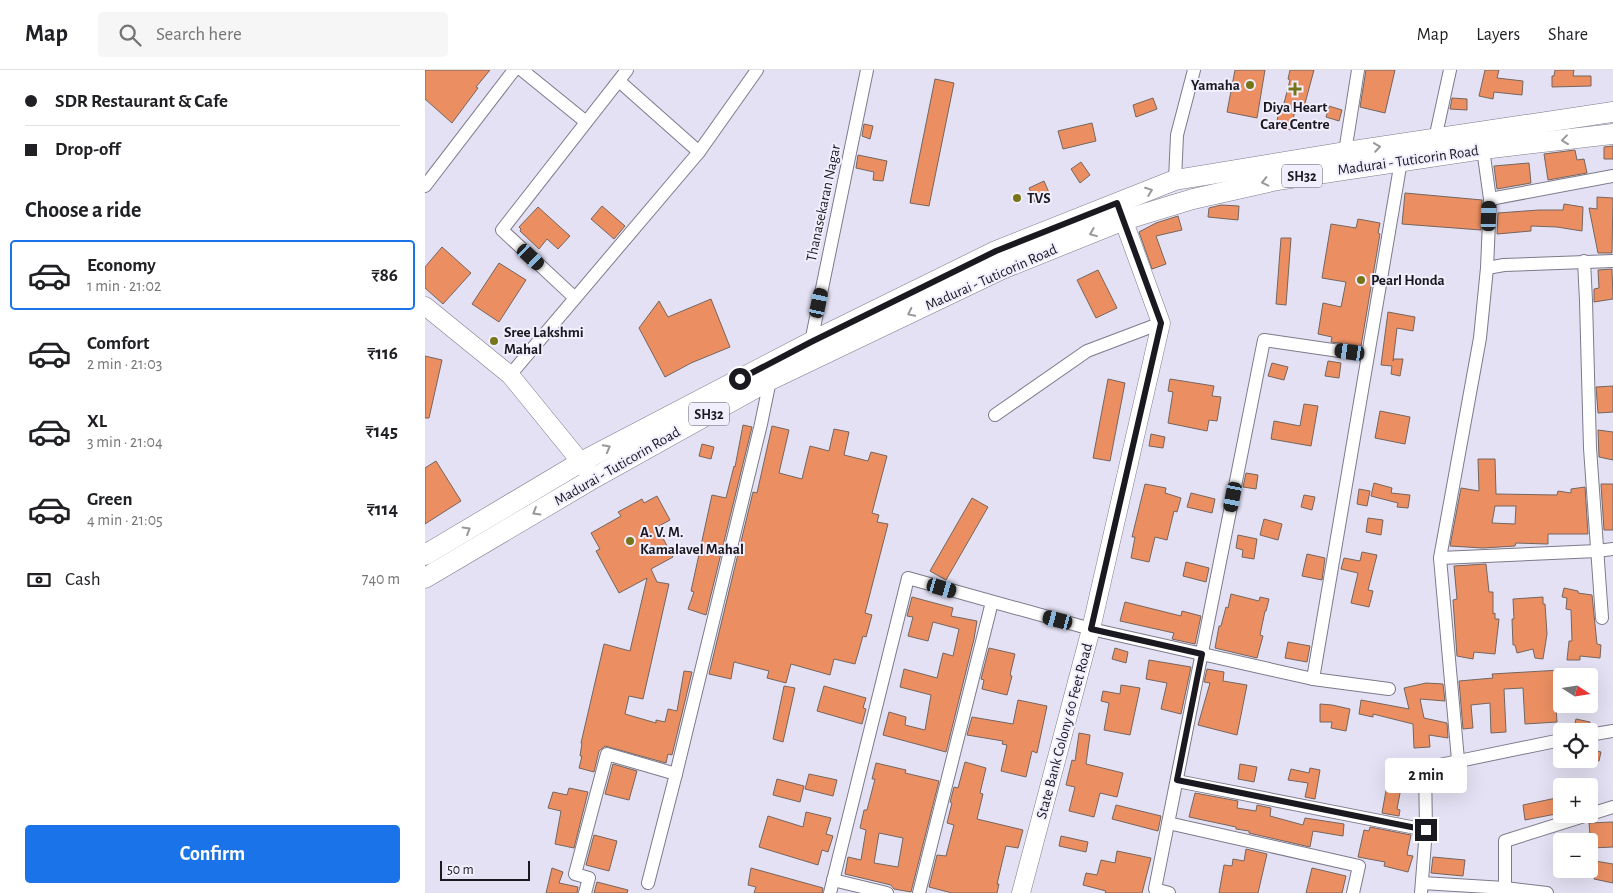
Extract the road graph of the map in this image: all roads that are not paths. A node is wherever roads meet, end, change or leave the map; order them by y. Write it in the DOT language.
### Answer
graph roads {
  1 [pos="514,70"];
  2 [pos="522,70"];
  3 [pos="627,70"];
  4 [pos="757,70"];
  5 [pos="867,70"];
  6 [pos="1194,70"];
  7 [pos="1358,70"];
  8 [pos="1450,70"];
  9 [pos="619,81"];
  10 [pos="1613,112"];
  11 [pos="586,122"];
  12 [pos="1613,134"];
  13 [pos="1435,138"];
  14 [pos="1483,149"];
  15 [pos="699,152"];
  16 [pos="1345,152"];
  17 [pos="1401,161"];
  18 [pos="1613,176"];
  19 [pos="1175,180"];
  20 [pos="425,186"];
  21 [pos="1490,198"];
  22 [pos="1121,212"];
  23 [pos="1613,260"];
  24 [pos="1584,261"];
  25 [pos="1487,268"];
  26 [pos="575,298"];
  27 [pos="425,306"];
  28 [pos="1161,323"];
  29 [pos="811,342"];
  30 [pos="1367,354"];
  31 [pos="510,375"];
  32 [pos="770,380"];
  33 [pos="995,415"];
  34 [pos="581,462"];
  35 [pos="593,478"];
  36 [pos="1613,549"];
  37 [pos="1597,551"];
  38 [pos="425,555"];
  39 [pos="1439,558"];
  40 [pos="425,578"];
  41 [pos="993,602"];
  42 [pos="1602,618"];
  43 [pos="1091,629"];
  44 [pos="1202,654"];
  45 [pos="1313,680"];
  46 [pos="1389,689"];
  47 [pos="1613,731"];
  48 [pos="1598,734"];
  49 [pos="1553,742"];
  50 [pos="1458,760"];
  51 [pos="677,774"];
  52 [pos="1177,780"];
  53 [pos="1613,807"];
  54 [pos="1168,823"];
  55 [pos="1426,830"];
  56 [pos="833,880"];
  57 [pos="648,883"];
  58 [pos="1422,888"];
  59 [pos="1505,888"];
  60 [pos="1155,891"];
  61 [pos="585,893"];
  62 [pos="830,893"];
  63 [pos="887,893"];
  64 [pos="919,893"];
  65 [pos="1021,893"];
  66 [pos="1169,893"];
  67 [pos="1353,893"];
  68 [pos="1547,893"];
  1 -- 20 [label="street"];
  2 -- 11 [label="street"];
  3 -- 9 [label="street"];
  4 -- 15 [label="street"];
  5 -- 29 [label="street, Thanasekaran Nagar"];
  6 -- 19 [label="street"];
  7 -- 16 [label="street"];
  8 -- 13 [label="street"];
  9 -- 11 [label="street"];
  9 -- 15 [label="street"];
  10 -- 13 [label="main road, Madurai - Tuticorin Road / SH32"];
  11 -- 26 [label="street"];
  12 -- 14 [label="main road, Madurai - Tuticorin Road / SH32, one-way"];
  16 -- 13 [label="main road, Madurai - Tuticorin Road / SH32, one-way"];
  14 -- 17 [label="main road, Madurai - Tuticorin Road / SH32"];
  14 -- 21 [label="street"];
  15 -- 26 [label="street"];
  16 -- 19 [label="main road, Madurai - Tuticorin Road / SH32"];
  17 -- 22 [label="main road, Madurai - Tuticorin Road / SH32, one-way"];
  17 -- 30 [label="street"];
  18 -- 21 [label="street"];
  22 -- 19 [label="main road, Madurai - Tuticorin Road / SH32, one-way"];
  21 -- 25 [label="street"];
  22 -- 28 [label="street"];
  22 -- 29 [label="main road, Madurai - Tuticorin Road / SH32"];
  22 -- 32 [label="main road, Madurai - Tuticorin Road / SH32, one-way"];
  23 -- 24 [label="street"];
  24 -- 25 [label="street"];
  24 -- 37 [label="street"];
  25 -- 39 [label="street"];
  26 -- 31 [label="street"];
  27 -- 31 [label="street"];
  28 -- 33 [label="street"];
  28 -- 43 [label="street, State Bank Colony 60 Feet Road"];
  34 -- 29 [label="main road, Madurai - Tuticorin Road / SH32, one-way"];
  30 -- 44 [label="street"];
  30 -- 45 [label="street"];
  31 -- 34 [label="street"];
  32 -- 35 [label="main road, Madurai - Tuticorin Road / SH32"];
  32 -- 51 [label="street"];
  34 -- 35 [label="street"];
  38 -- 34 [label="main road, Madurai - Tuticorin Road / SH32, one-way"];
  35 -- 40 [label="main road, Madurai - Tuticorin Road / SH32, one-way"];
  36 -- 37 [label="street"];
  37 -- 39 [label="street"];
  37 -- 42 [label="street"];
  39 -- 50 [label="street"];
  41 -- 43 [label="street"];
  41 -- 56 [label="street"];
  41 -- 64 [label="street"];
  43 -- 44 [label="street"];
  43 -- 65 [label="street, State Bank Colony 60 Feet Road"];
  44 -- 45 [label="street"];
  44 -- 52 [label="street"];
  45 -- 46 [label="street"];
  47 -- 48 [label="street"];
  49 -- 50 [label="street"];
  50 -- 55 [label="street"];
  51 -- 57 [label="street"];
  51 -- 61 [label="street"];
  52 -- 54 [label="street"];
  52 -- 55 [label="street"];
  53 -- 59 [label="street"];
  54 -- 60 [label="street"];
  54 -- 67 [label="street"];
  55 -- 58 [label="street"];
  56 -- 62 [label="street"];
  56 -- 63 [label="street"];
  58 -- 59 [label="street"];
  59 -- 68 [label="street"];
  60 -- 66 [label="street"];
}
